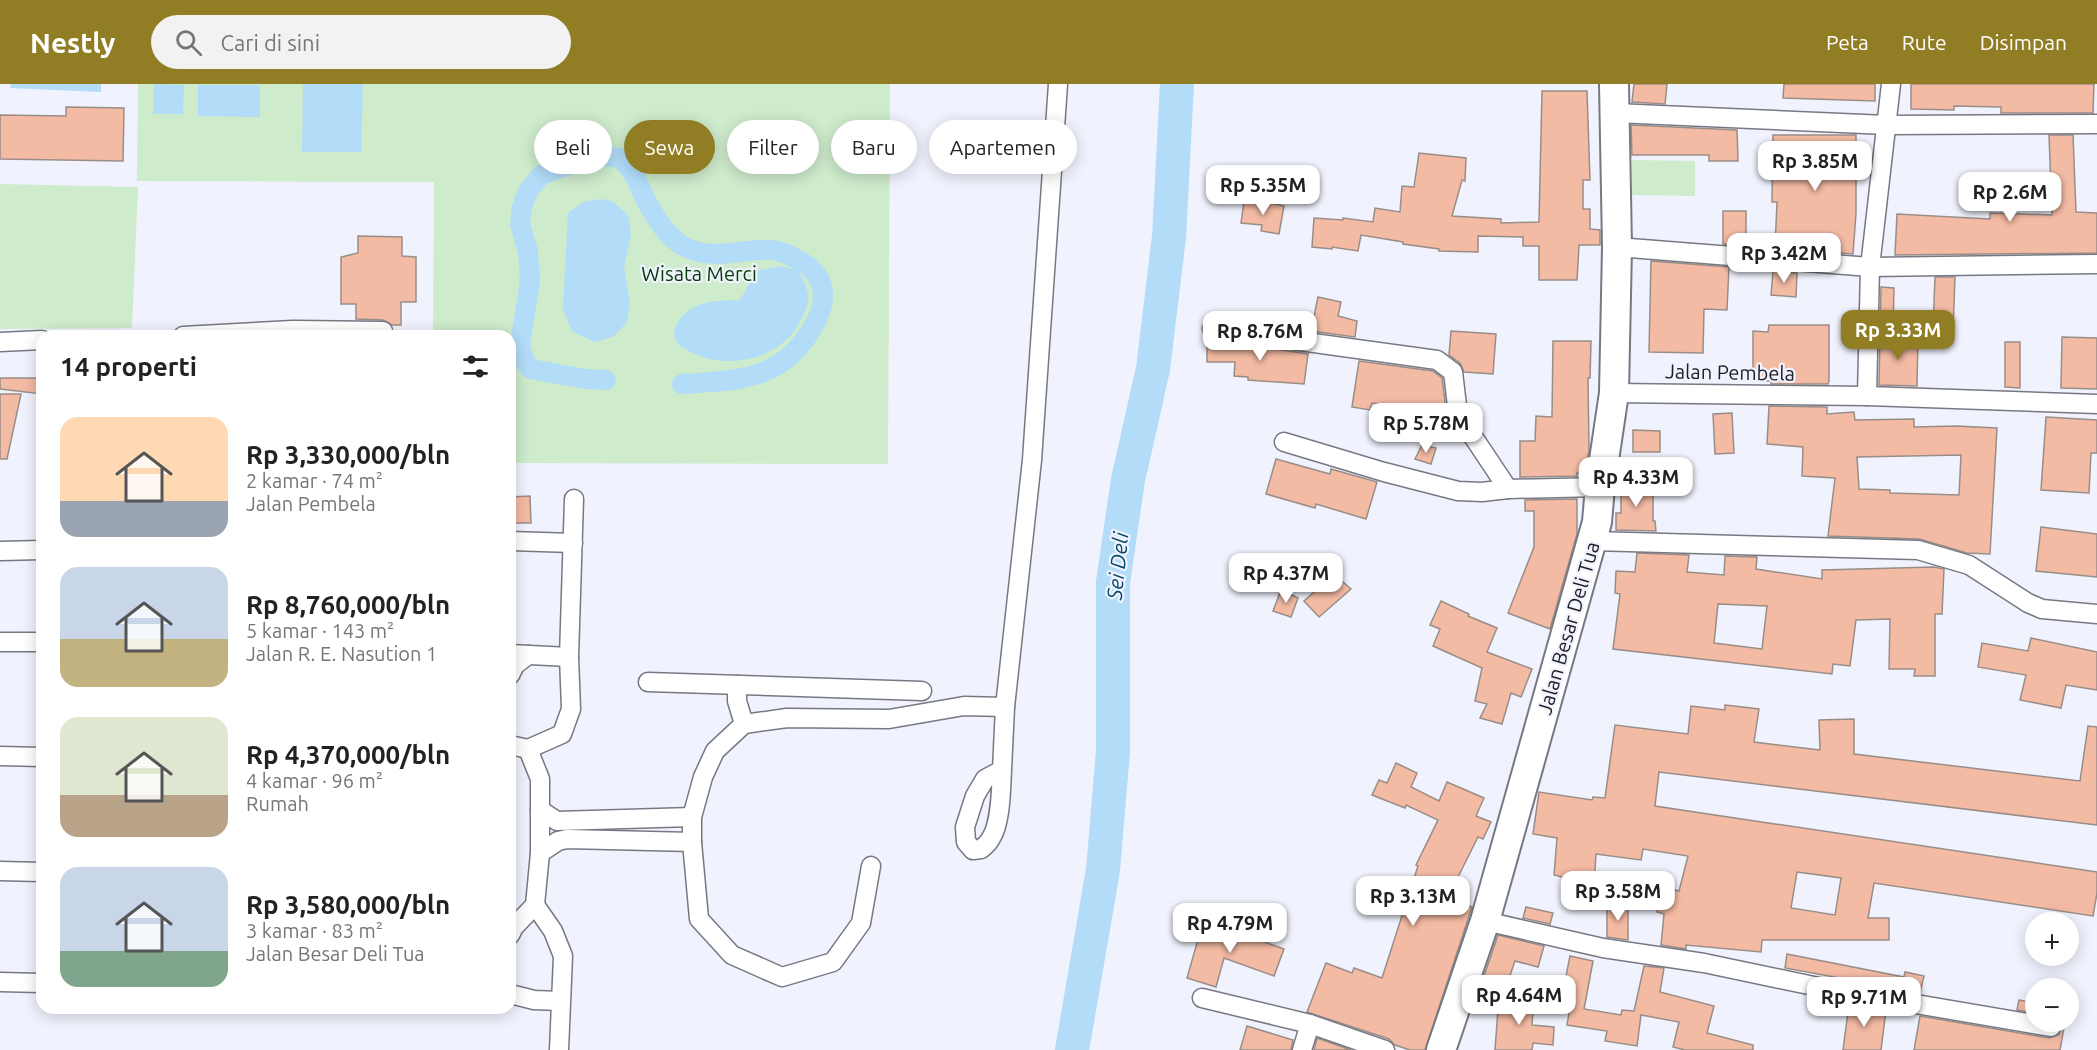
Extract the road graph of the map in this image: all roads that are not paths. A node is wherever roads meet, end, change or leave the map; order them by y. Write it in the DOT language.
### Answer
graph roads {
  1 [pos="1058,84"];
  2 [pos="1614,84"];
  3 [pos="1891,84"];
  4 [pos="1616,113"];
  5 [pos="2097,124"];
  6 [pos="1887,125"];
  7 [pos="1617,247"];
  8 [pos="2097,264"];
  9 [pos="1870,267"];
  10 [pos="1212,329"];
  11 [pos="36,340"];
  12 [pos="0,342"];
  13 [pos="1614,393"];
  14 [pos="1867,396"];
  15 [pos="2097,404"];
  16 [pos="1284,442"];
  17 [pos="1600,487"];
  18 [pos="1508,489"];
  19 [pos="574,500"];
  20 [pos="516,541"];
  21 [pos="1593,541"];
  22 [pos="573,543"];
  23 [pos="36,550"];
  24 [pos="0,551"];
  25 [pos="2097,614"];
  26 [pos="0,642"];
  27 [pos="36,642"];
  28 [pos="516,655"];
  29 [pos="528,656"];
  30 [pos="570,657"];
  31 [pos="516,664"];
  32 [pos="648,682"];
  33 [pos="737,685"];
  34 [pos="867,689"];
  35 [pos="922,691"];
  36 [pos="1005,708"];
  37 [pos="866,718"];
  38 [pos="744,724"];
  39 [pos="519,747"];
  40 [pos="0,756"];
  41 [pos="36,757"];
  42 [pos="1002,770"];
  43 [pos="540,810"];
  44 [pos="692,817"];
  45 [pos="692,842"];
  46 [pos="540,853"];
  47 [pos="871,866"];
  48 [pos="0,871"];
  49 [pos="36,872"];
  50 [pos="535,905"];
  51 [pos="1485,921"];
  52 [pos="516,923"];
  53 [pos="0,982"];
  54 [pos="36,982"];
  55 [pos="516,995"];
  56 [pos="1202,998"];
  57 [pos="560,1001"];
  58 [pos="2025,1023"];
  59 [pos="1310,1024"];
  60 [pos="559,1050"];
  61 [pos="1302,1050"];
  62 [pos="1385,1050"];
  63 [pos="1441,1050"];
  1 -- 36 [label="street"];
  2 -- 4 [label="main road, Jalan Besar Deli Tua"];
  3 -- 6 [label="street"];
  4 -- 6 [label="street"];
  4 -- 7 [label="main road, Jalan Besar Deli Tua"];
  5 -- 6 [label="street"];
  6 -- 9 [label="street"];
  7 -- 9 [label="street"];
  7 -- 13 [label="main road, Jalan Besar Deli Tua"];
  8 -- 9 [label="street"];
  9 -- 14 [label="street"];
  10 -- 18 [label="street"];
  11 -- 12 [label="street"];
  13 -- 14 [label="street, Jalan Pembela"];
  13 -- 17 [label="main road, Jalan Besar Deli Tua"];
  14 -- 15 [label="street, Jalan Pembela"];
  16 -- 18 [label="street"];
  17 -- 18 [label="street"];
  17 -- 21 [label="main road, Jalan Besar Deli Tua"];
  19 -- 22 [label="street"];
  20 -- 22 [label="street"];
  21 -- 25 [label="street"];
  21 -- 51 [label="main road, Jalan Besar Deli Tua"];
  22 -- 30 [label="street"];
  23 -- 24 [label="street"];
  26 -- 27 [label="street"];
  28 -- 29 [label="street"];
  29 -- 30 [label="street"];
  29 -- 31 [label="street"];
  30 -- 39 [label="street"];
  32 -- 33 [label="street"];
  33 -- 34 [label="street"];
  33 -- 38 [label="street"];
  34 -- 35 [label="street"];
  34 -- 37 [label="street"];
  36 -- 37 [label="street"];
  36 -- 42 [label="street"];
  37 -- 38 [label="street"];
  38 -- 44 [label="street"];
  39 -- 43 [label="street"];
  40 -- 41 [label="street"];
  43 -- 44 [label="street"];
  43 -- 46 [label="street"];
  44 -- 45 [label="street"];
  45 -- 46 [label="street"];
  45 -- 47 [label="street"];
  46 -- 50 [label="street"];
  48 -- 49 [label="street"];
  50 -- 52 [label="street"];
  50 -- 57 [label="street"];
  51 -- 58 [label="street"];
  51 -- 63 [label="main road, Jalan Besar Deli Tua"];
  53 -- 54 [label="street"];
  55 -- 57 [label="street"];
  56 -- 59 [label="street"];
  57 -- 60 [label="street"];
  59 -- 61 [label="street"];
  59 -- 62 [label="street"];
}
